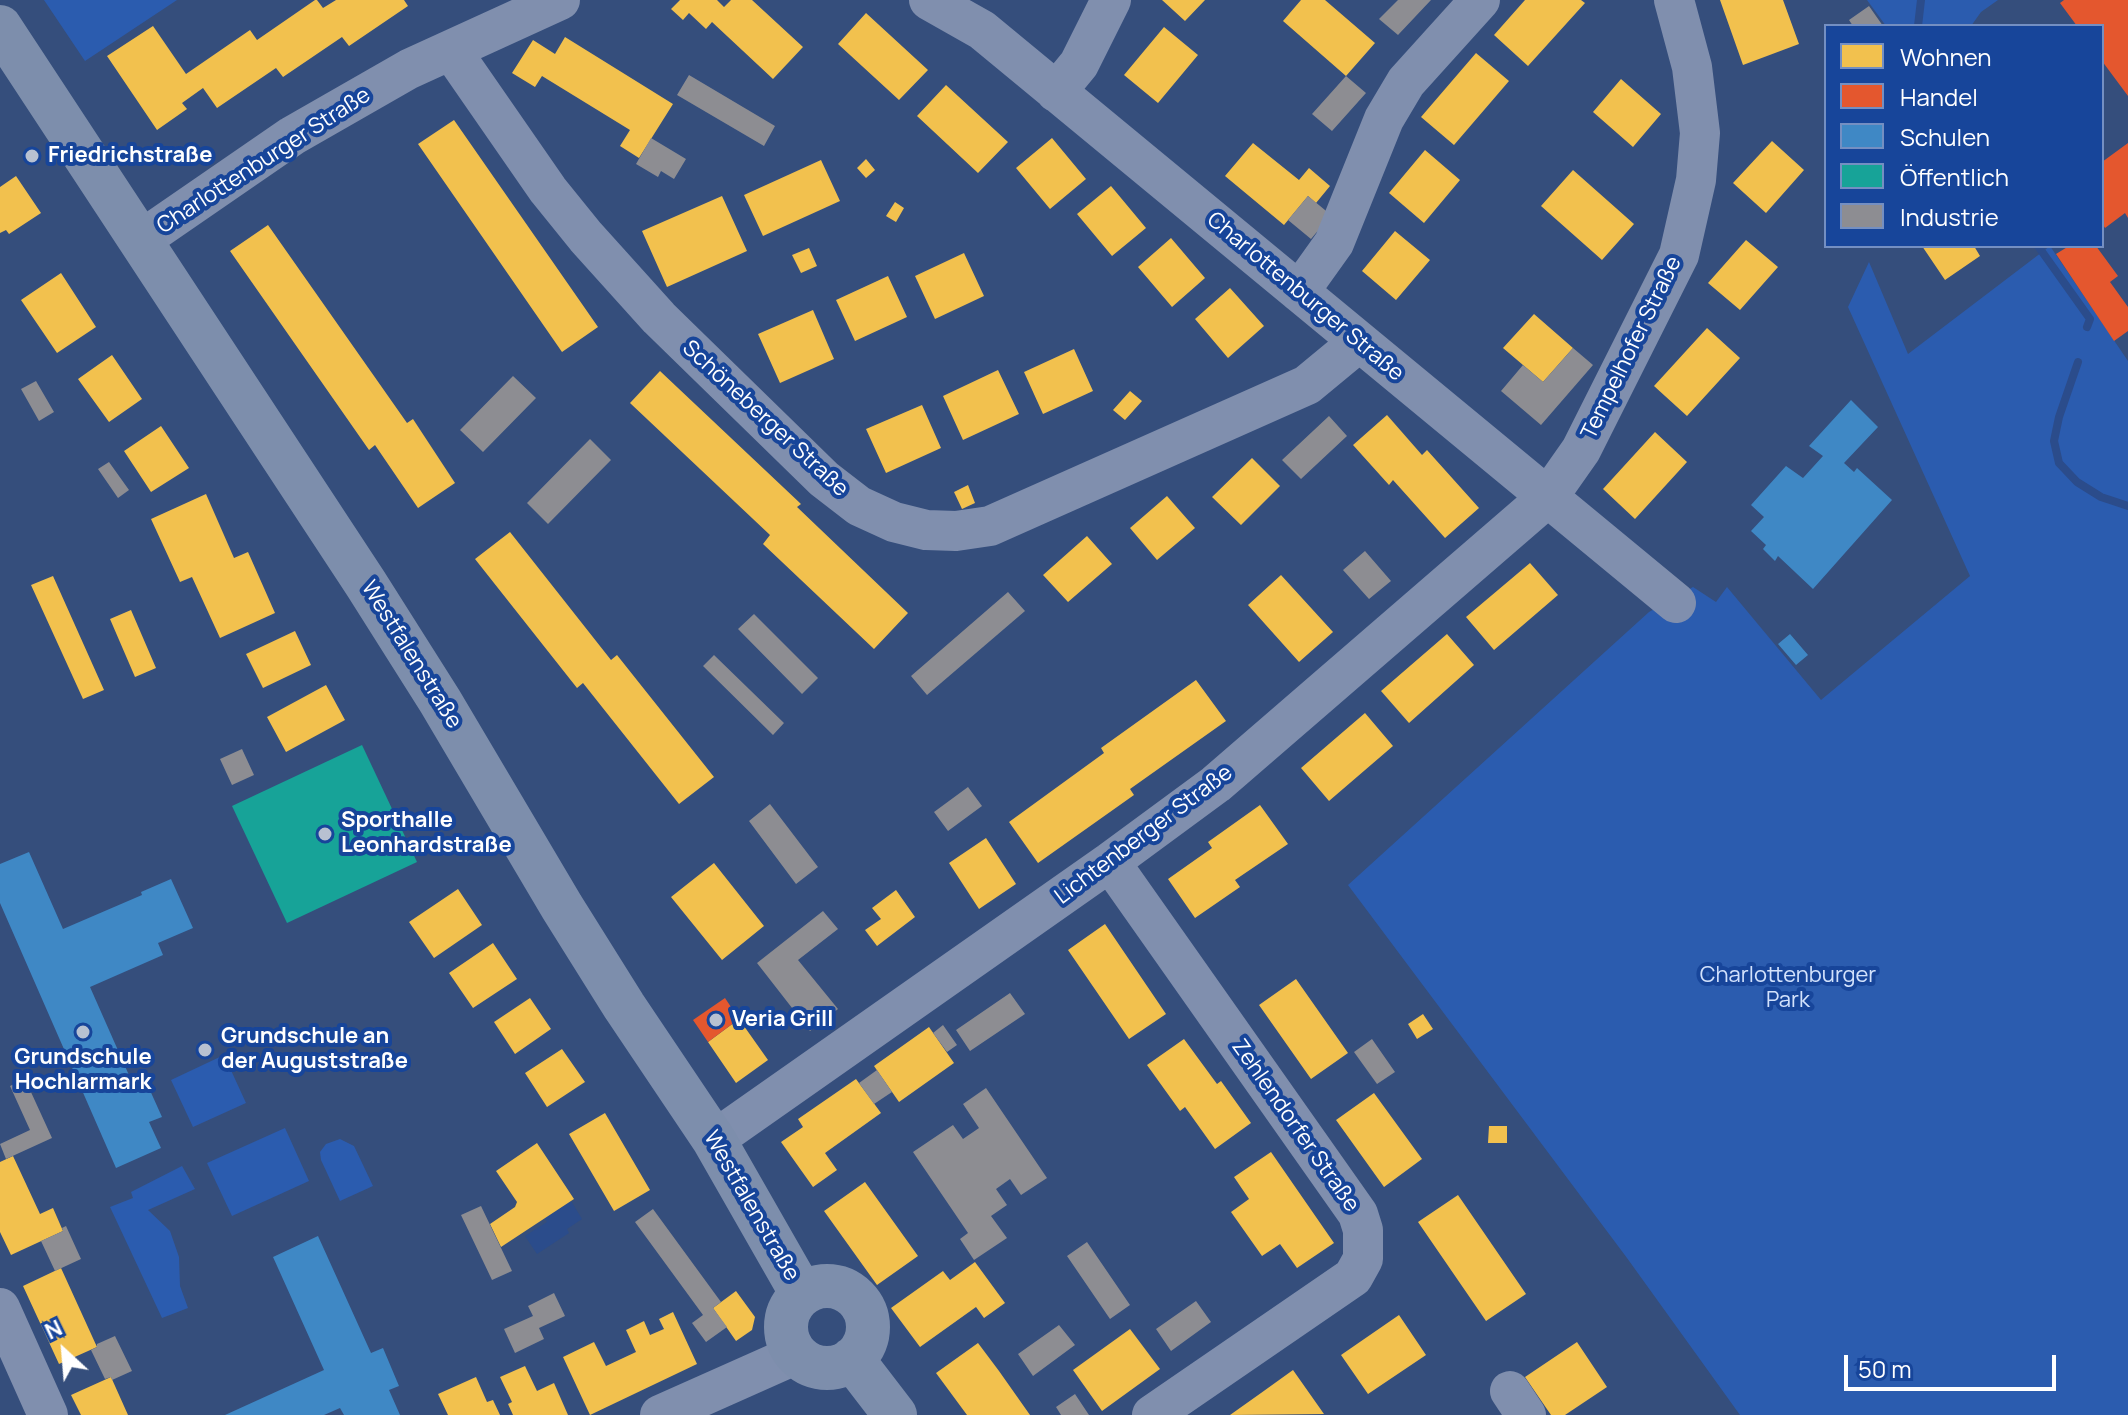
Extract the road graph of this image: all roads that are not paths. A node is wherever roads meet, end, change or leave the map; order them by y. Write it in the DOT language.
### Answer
graph roads {
  1 [pos="560,0"];
  2 [pos="929,0"];
  3 [pos="1111,0"];
  4 [pos="1480,0"];
  5 [pos="1674,0"];
  6 [pos="0,27"];
  7 [pos="451,50"];
  8 [pos="1056,92"];
  9 [pos="141,240"];
  10 [pos="1299,292"];
  11 [pos="1359,342"];
  12 [pos="1548,497"];
  13 [pos="1676,603"];
  14 [pos="1110,862"];
  15 [pos="714,1140"];
  16 [pos="802,1294"];
  17 [pos="0,1308"];
  18 [pos="797,1354"];
  19 [pos="852,1359"];
  20 [pos="48,1415"];
  21 [pos="660,1415"];
  22 [pos="895,1415"];
  23 [pos="1152,1415"];
  1 -- 7 [label="street, Charlottenburger Straße"];
  2 -- 8 [label="street, Charlottenburger Straße"];
  3 -- 8 [label="street"];
  4 -- 10 [label="street"];
  5 -- 12 [label="street, Tempelhofer Straße"];
  6 -- 9 [label="main road, Westfalenstraße"];
  7 -- 9 [label="street, Charlottenburger Straße"];
  7 -- 11 [label="street, Schöneberger Straße"];
  8 -- 10 [label="street, Charlottenburger Straße"];
  9 -- 15 [label="main road, Westfalenstraße"];
  10 -- 11 [label="street, Charlottenburger Straße"];
  11 -- 12 [label="street, Charlottenburger Straße"];
  12 -- 13 [label="street, Charlottenburger Straße"];
  12 -- 14 [label="street, Lichtenberger Straße"];
  14 -- 15 [label="street, Lichtenberger Straße"];
  14 -- 23 [label="street, Zehlendorfer Straße"];
  15 -- 16 [label="main road, Westfalenstraße"];
  16 -- 18 [label="main road, Westfalenstraße"];
  16 -- 19 [label="main road, Westfalenstraße"];
  17 -- 20 [label="street"];
  18 -- 19 [label="main road"];
  18 -- 21 [label="street"];
  19 -- 22 [label="main road"];
}
